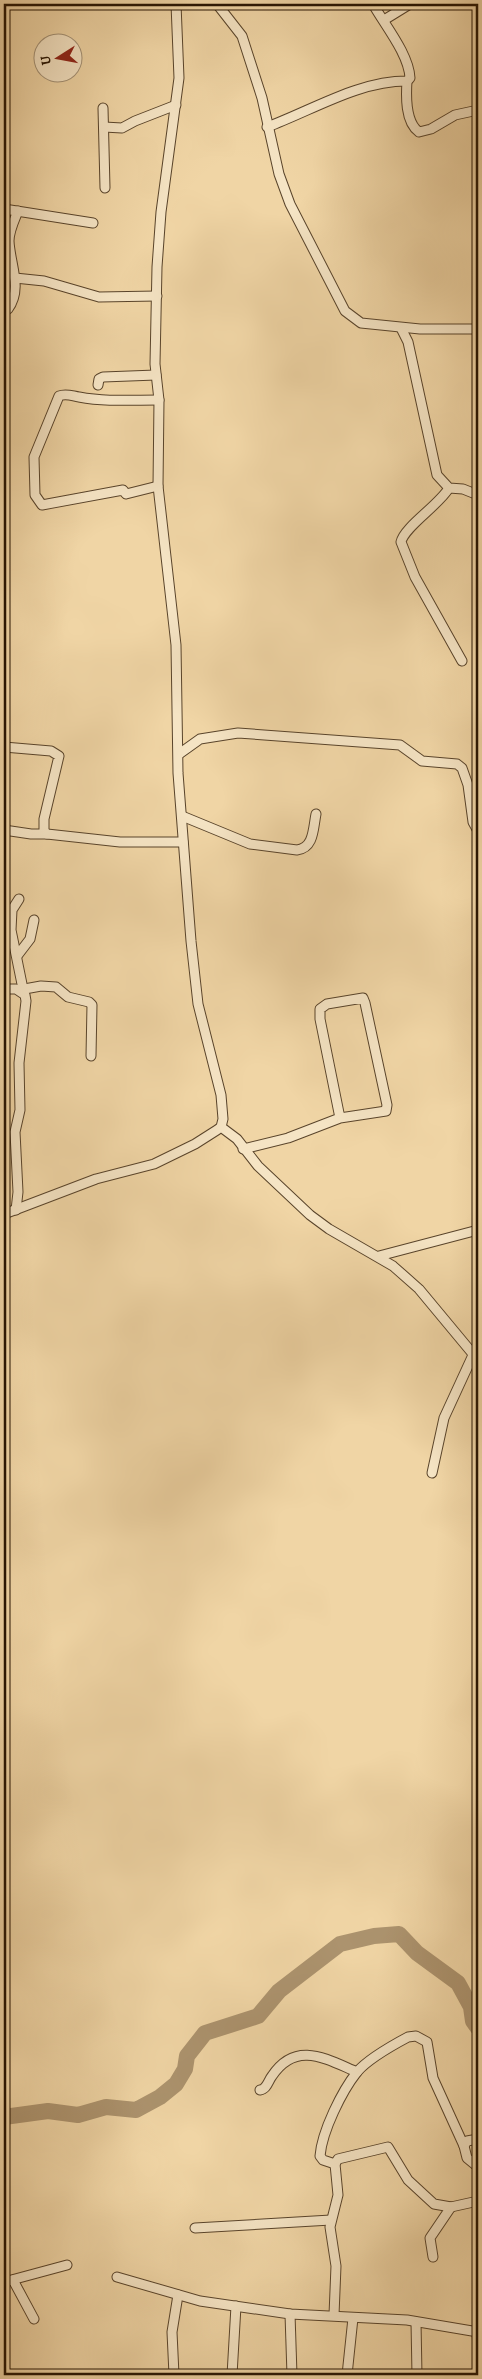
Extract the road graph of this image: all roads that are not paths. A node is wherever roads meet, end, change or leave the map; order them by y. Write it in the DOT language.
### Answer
graph roads {
  1 [pos="176,4"];
  2 [pos="217,4"];
  3 [pos="373,4"];
  4 [pos="410,4"];
  5 [pos="384,20"];
  6 [pos="407,81"];
  7 [pos="176,105"];
  8 [pos="103,108"];
  9 [pos="478,110"];
  10 [pos="104,127"];
  11 [pos="267,127"];
  12 [pos="105,188"];
  13 [pos="4,209"];
  14 [pos="18,211"];
  15 [pos="93,223"];
  16 [pos="15,278"];
  17 [pos="157,296"];
  18 [pos="4,310"];
  19 [pos="401,328"];
  20 [pos="478,329"];
  21 [pos="156,376"];
  22 [pos="98,385"];
  23 [pos="159,400"];
  24 [pos="158,486"];
  25 [pos="448,488"];
  26 [pos="478,495"];
  27 [pos="462,661"];
  28 [pos="4,748"];
  29 [pos="179,754"];
  30 [pos="316,814"];
  31 [pos="182,816"];
  32 [pos="4,830"];
  33 [pos="478,831"];
  34 [pos="47,834"];
  35 [pos="182,842"];
  36 [pos="19,900"];
  37 [pos="34,920"];
  38 [pos="16,956"];
  39 [pos="4,989"];
  40 [pos="21,990"];
  41 [pos="91,1056"];
  42 [pos="340,1118"];
  43 [pos="221,1126"];
  44 [pos="243,1148"];
  45 [pos="16,1210"];
  46 [pos="4,1214"];
  47 [pos="478,1230"];
  48 [pos="379,1256"];
  49 [pos="476,1357"];
  50 [pos="432,1473"];
  51 [pos="357,2072"];
  52 [pos="260,2090"];
  53 [pos="478,2139"];
  54 [pos="464,2146"];
  55 [pos="335,2164"];
  56 [pos="478,2167"];
  57 [pos="478,2201"];
  58 [pos="451,2207"];
  59 [pos="331,2220"];
  60 [pos="194,2228"];
  61 [pos="433,2256"];
  62 [pos="67,2265"];
  63 [pos="117,2277"];
  64 [pos="14,2280"];
  65 [pos="4,2282"];
  66 [pos="178,2295"];
  67 [pos="236,2306"];
  68 [pos="290,2314"];
  69 [pos="334,2316"];
  70 [pos="352,2318"];
  71 [pos="34,2319"];
  72 [pos="416,2322"];
  73 [pos="477,2332"];
  74 [pos="478,2349"];
  75 [pos="174,2375"];
  76 [pos="232,2375"];
  77 [pos="292,2375"];
  78 [pos="347,2375"];
  79 [pos="418,2375"];
  1 -- 7 [label="street"];
  2 -- 11 [label="street"];
  3 -- 5 [label="street"];
  4 -- 5 [label="street"];
  5 -- 6 [label="street"];
  6 -- 9 [label="street"];
  6 -- 11 [label="street"];
  7 -- 10 [label="street"];
  7 -- 17 [label="street"];
  8 -- 10 [label="street"];
  10 -- 12 [label="street"];
  11 -- 19 [label="street"];
  13 -- 14 [label="street"];
  14 -- 15 [label="street"];
  14 -- 16 [label="street"];
  16 -- 17 [label="street"];
  16 -- 18 [label="street"];
  17 -- 21 [label="street"];
  19 -- 20 [label="street"];
  19 -- 25 [label="street"];
  21 -- 22 [label="street"];
  21 -- 23 [label="street"];
  23 -- 24 [label="street"];
  23 -- 24 [label="street"];
  24 -- 29 [label="street"];
  25 -- 26 [label="street"];
  25 -- 27 [label="street"];
  28 -- 34 [label="street"];
  29 -- 31 [label="street"];
  29 -- 33 [label="street"];
  30 -- 31 [label="street"];
  31 -- 35 [label="street"];
  32 -- 34 [label="street"];
  34 -- 35 [label="street"];
  35 -- 43 [label="street"];
  36 -- 38 [label="street"];
  37 -- 38 [label="street"];
  38 -- 40 [label="street"];
  39 -- 40 [label="street"];
  40 -- 41 [label="street"];
  40 -- 45 [label="street"];
  42 -- 42 [label="street"];
  42 -- 44 [label="street"];
  43 -- 44 [label="street"];
  43 -- 45 [label="street"];
  44 -- 48 [label="street"];
  45 -- 46 [label="street"];
  47 -- 48 [label="street"];
  48 -- 49 [label="street"];
  49 -- 50 [label="street"];
  51 -- 52 [label="street"];
  51 -- 54 [label="street"];
  51 -- 55 [label="street"];
  53 -- 54 [label="street"];
  54 -- 56 [label="street"];
  55 -- 58 [label="street"];
  55 -- 59 [label="street"];
  57 -- 58 [label="street"];
  58 -- 61 [label="street"];
  59 -- 60 [label="street"];
  59 -- 69 [label="street"];
  62 -- 64 [label="street"];
  63 -- 66 [label="street"];
  64 -- 65 [label="street"];
  64 -- 71 [label="street"];
  66 -- 67 [label="street"];
  66 -- 75 [label="street"];
  67 -- 68 [label="street"];
  67 -- 76 [label="street"];
  68 -- 69 [label="street"];
  68 -- 77 [label="street"];
  69 -- 70 [label="street"];
  70 -- 72 [label="street"];
  70 -- 78 [label="street"];
  72 -- 73 [label="street"];
  72 -- 79 [label="street"];
  73 -- 74 [label="street"];
}
